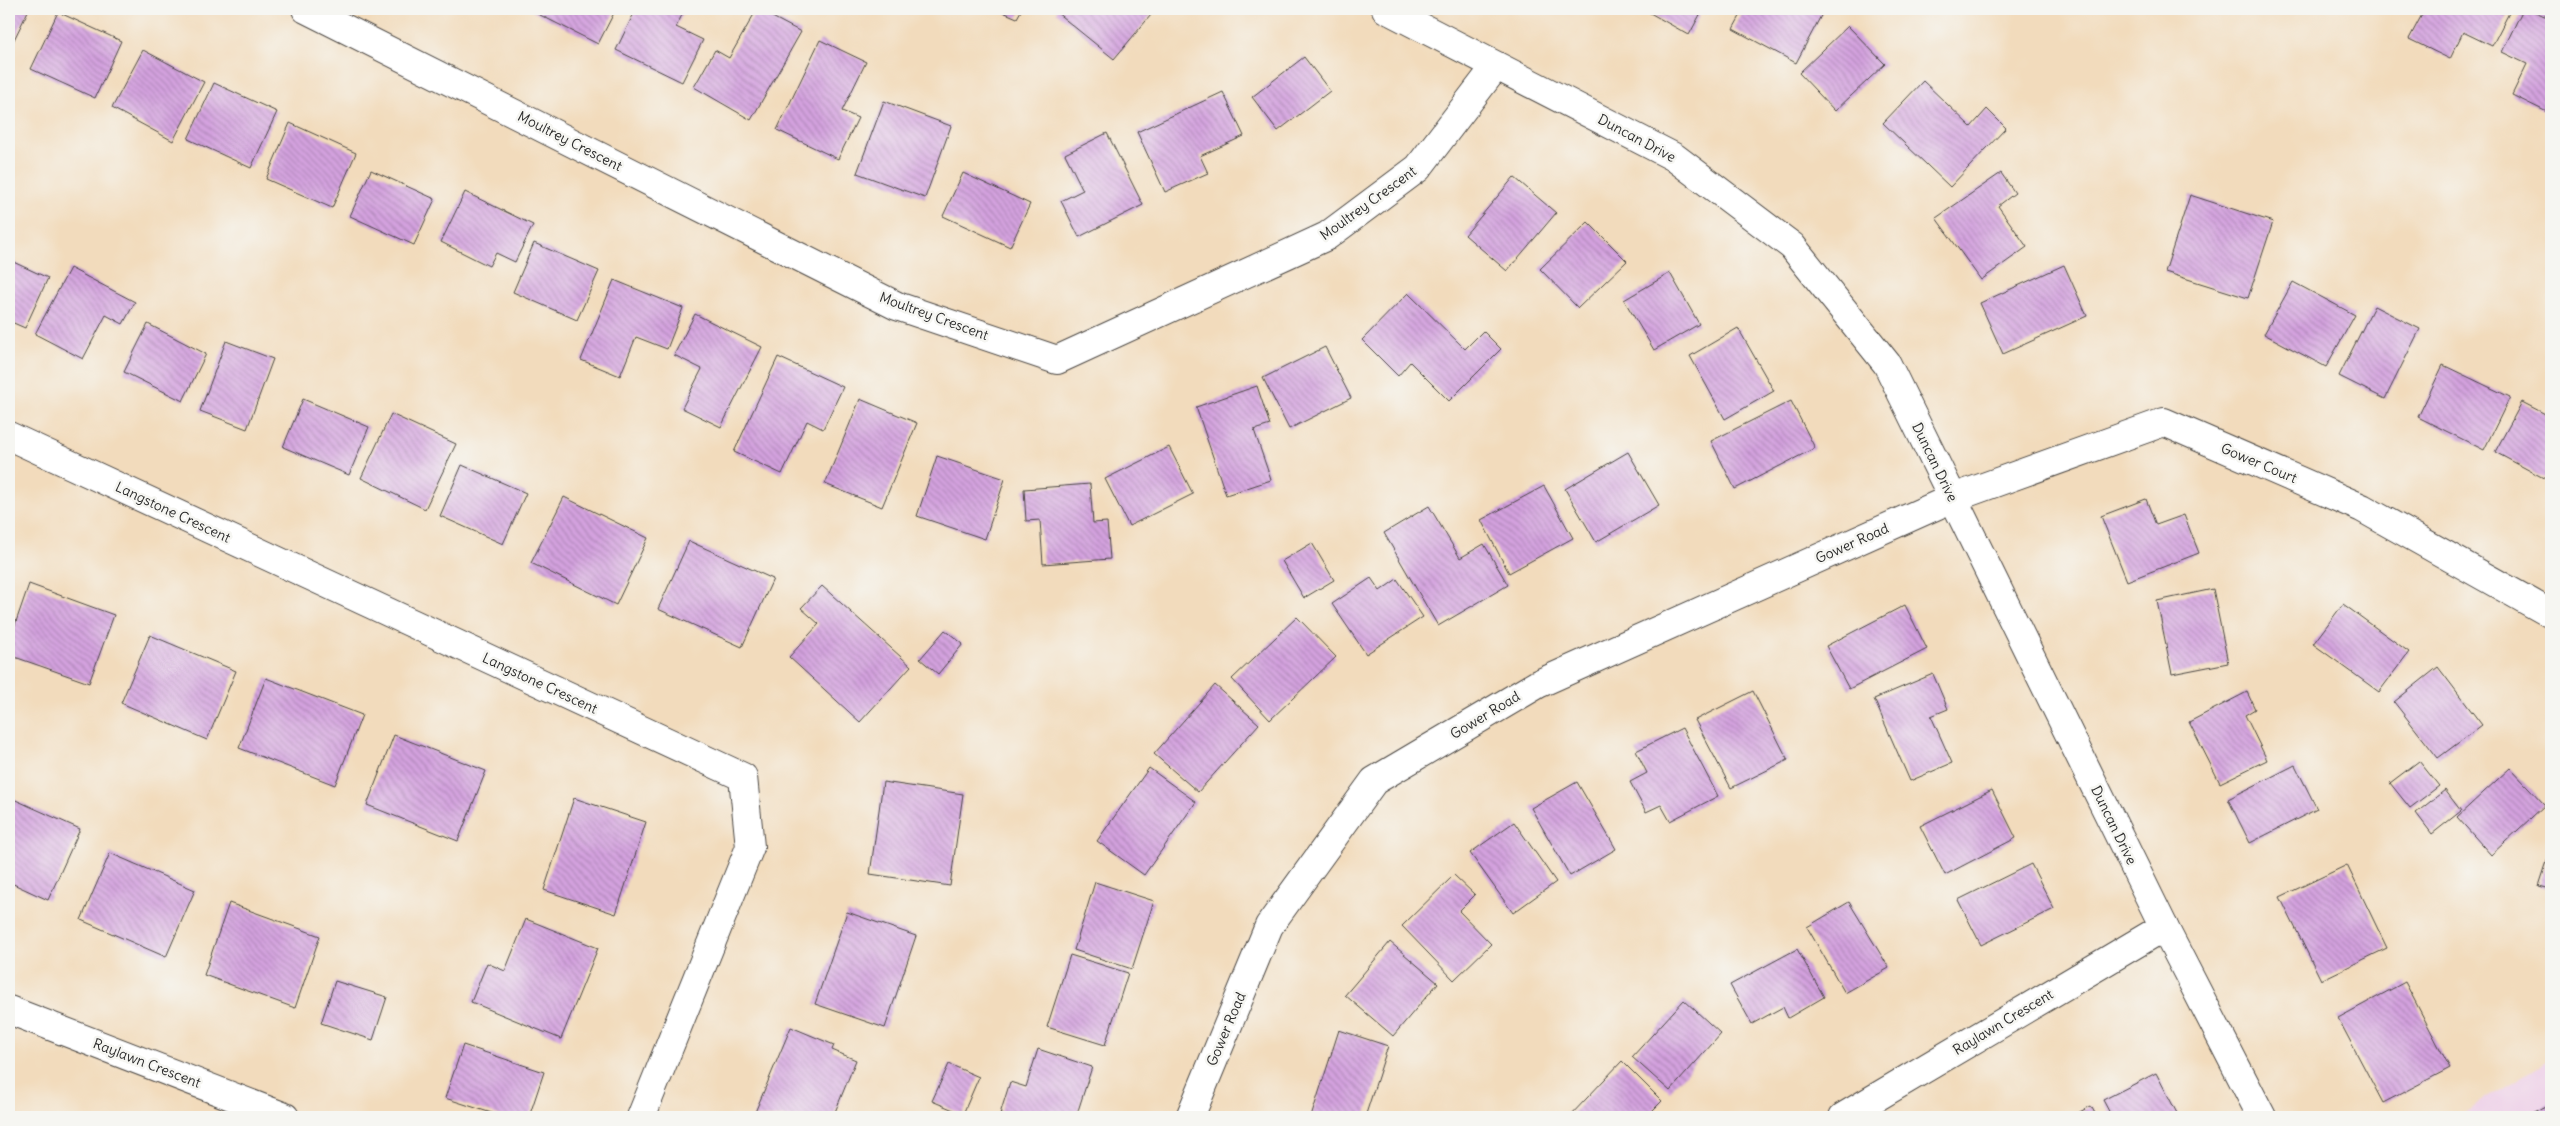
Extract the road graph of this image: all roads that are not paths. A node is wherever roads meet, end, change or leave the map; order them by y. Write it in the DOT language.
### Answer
graph roads {
  1 [pos="306,9"];
  2 [pos="1386,9"];
  3 [pos="1496,66"];
  4 [pos="9,436"];
  5 [pos="1953,498"];
  6 [pos="2551,614"];
  7 [pos="2164,927"];
  8 [pos="9,1010"];
  9 [pos="285,1117"];
  10 [pos="641,1117"];
  11 [pos="1190,1117"];
  12 [pos="1843,1117"];
  13 [pos="2262,1117"];
  1 -- 3 [label="street, Moultrey Crescent"];
  2 -- 3 [label="street, Duncan Drive"];
  3 -- 5 [label="street, Duncan Drive"];
  4 -- 10 [label="street, Langstone Crescent"];
  5 -- 6 [label="street, Gower Court"];
  5 -- 7 [label="street, Duncan Drive"];
  5 -- 11 [label="street, Gower Road"];
  7 -- 12 [label="street, Raylawn Crescent"];
  7 -- 13 [label="street, Duncan Drive"];
  8 -- 9 [label="street, Raylawn Crescent"];
}
